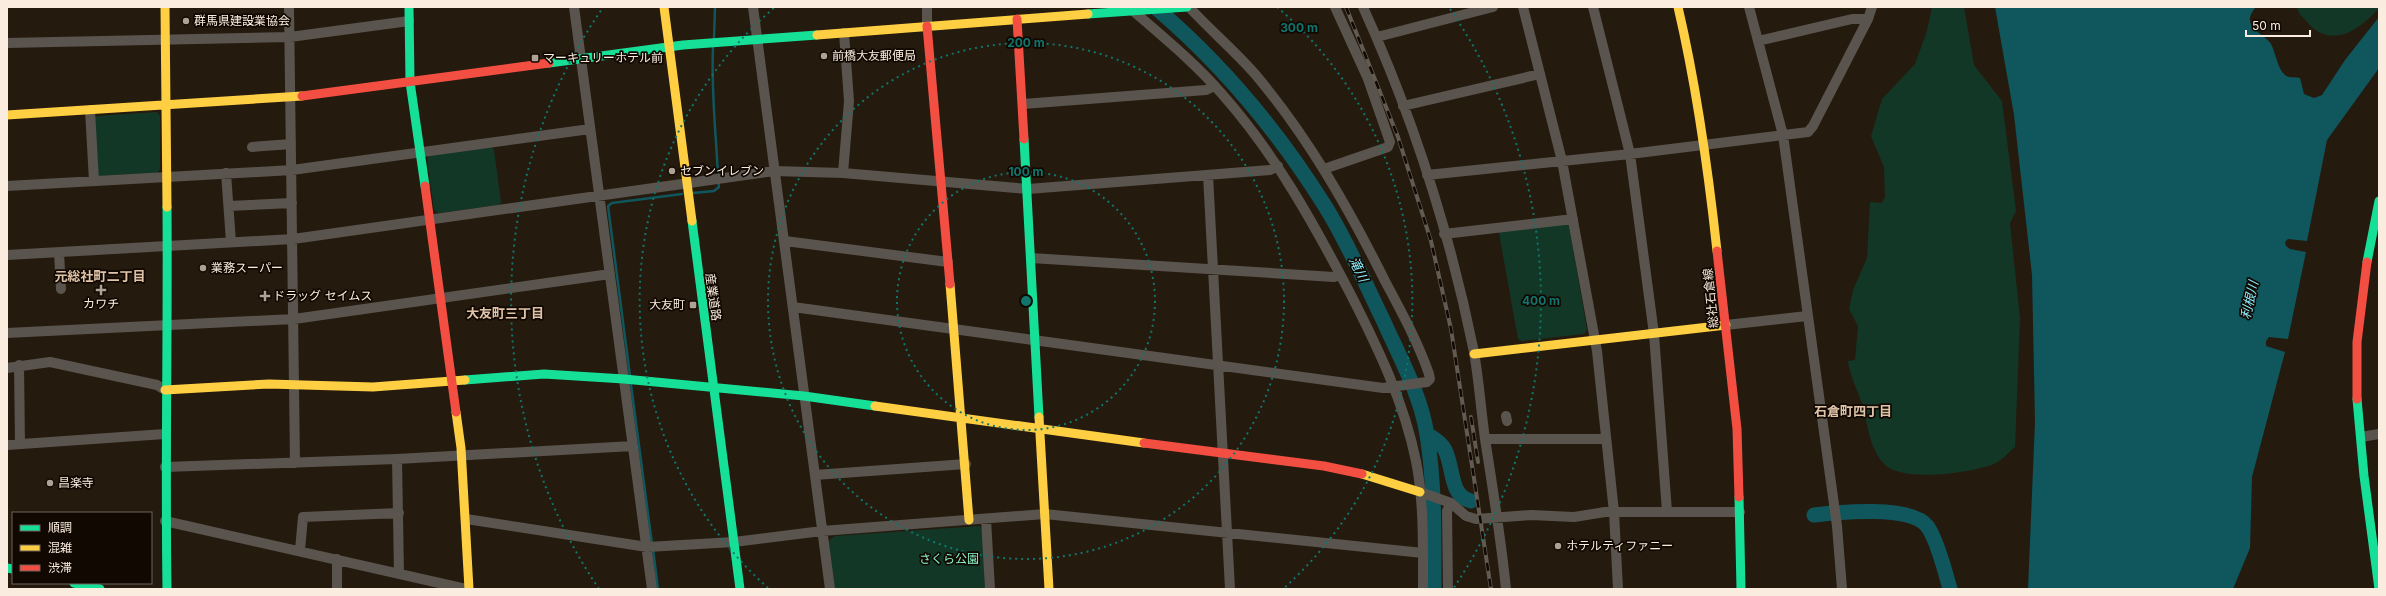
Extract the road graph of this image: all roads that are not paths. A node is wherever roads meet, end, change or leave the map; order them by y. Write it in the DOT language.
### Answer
graph roads {
  1 [pos="165,7"];
  2 [pos="289,7"];
  3 [pos="409,7"];
  4 [pos="574,7"];
  5 [pos="664,7"];
  6 [pos="753,7"];
  7 [pos="927,7"];
  8 [pos="1185,7"];
  9 [pos="1335,7"];
  10 [pos="1363,7"];
  11 [pos="1493,7"];
  12 [pos="1523,7"];
  13 [pos="1593,7"];
  14 [pos="1678,7"];
  15 [pos="1749,7"];
  16 [pos="1872,7"];
  17 [pos="1134,9"];
  18 [pos="1449,12"];
  19 [pos="1017,19"];
  20 [pos="1868,19"];
  21 [pos="409,21"];
  22 [pos="927,26"];
  23 [pos="844,33"];
  24 [pos="290,37"];
  25 [pos="1377,37"];
  26 [pos="165,40"];
  27 [pos="757,40"];
  28 [pos="1758,41"];
  29 [pos="7,43"];
  30 [pos="669,47"];
  31 [pos="582,58"];
  32 [pos="1540,74"];
  33 [pos="410,82"];
  34 [pos="1214,86"];
  35 [pos="289,98"];
  36 [pos="1024,104"];
  37 [pos="166,106"];
  38 [pos="1403,106"];
  39 [pos="90,110"];
  40 [pos="7,114"];
  41 [pos="590,128"];
  42 [pos="1783,135"];
  43 [pos="291,144"];
  44 [pos="1705,144"];
  45 [pos="252,147"];
  46 [pos="419,152"];
  47 [pos="1630,154"];
  48 [pos="1562,161"];
  49 [pos="1278,166"];
  50 [pos="1324,169"];
  51 [pos="292,170"];
  52 [pos="774,171"];
  53 [pos="226,173"];
  54 [pos="843,173"];
  55 [pos="1208,175"];
  56 [pos="1427,175"];
  57 [pos="166,177"];
  58 [pos="94,181"];
  59 [pos="942,182"];
  60 [pos="687,185"];
  61 [pos="7,186"];
  62 [pos="1028,189"];
  63 [pos="600,197"];
  64 [pos="2379,201"];
  65 [pos="292,203"];
  66 [pos="228,206"];
  67 [pos="1573,219"];
  68 [pos="429,220"];
  69 [pos="1444,234"];
  70 [pos="293,239"];
  71 [pos="785,241"];
  72 [pos="231,242"];
  73 [pos="165,246"];
  74 [pos="59,253"];
  75 [pos="7,256"];
  76 [pos="1030,258"];
  77 [pos="948,262"];
  78 [pos="1214,269"];
  79 [pos="610,274"];
  80 [pos="1340,275"];
  81 [pos="61,289"];
  82 [pos="442,299"];
  83 [pos="793,307"];
  84 [pos="1807,316"];
  85 [pos="294,319"];
  86 [pos="1726,325"];
  87 [pos="168,326"];
  88 [pos="954,329"];
  89 [pos="7,333"];
  90 [pos="1654,334"];
  91 [pos="1036,341"];
  92 [pos="1594,341"];
  93 [pos="1474,354"];
  94 [pos="19,365"];
  95 [pos="1219,366"];
  96 [pos="7,368"];
  97 [pos="624,379"];
  98 [pos="453,382"];
  99 [pos="293,384"];
  100 [pos="713,387"];
  101 [pos="1396,387"];
  102 [pos="165,390"];
  103 [pos="804,396"];
  104 [pos="962,419"];
  105 [pos="1040,430"];
  106 [pos="164,434"];
  107 [pos="2379,434"];
  108 [pos="2361,437"];
  109 [pos="1485,439"];
  110 [pos="1606,439"];
  111 [pos="20,444"];
  112 [pos="7,445"];
  113 [pos="633,446"];
  114 [pos="1222,454"];
  115 [pos="462,456"];
  116 [pos="397,459"];
  117 [pos="295,463"];
  118 [pos="966,464"];
  119 [pos="165,467"];
  120 [pos="815,476"];
  121 [pos="1422,493"];
  122 [pos="1446,501"];
  123 [pos="1614,512"];
  124 [pos="1667,512"];
  125 [pos="1740,512"];
  126 [pos="398,513"];
  127 [pos="1045,514"];
  128 [pos="1498,518"];
  129 [pos="466,519"];
  130 [pos="986,519"];
  131 [pos="165,520"];
  132 [pos="969,520"];
  133 [pos="822,531"];
  134 [pos="1227,532"];
  135 [pos="734,542"];
  136 [pos="647,547"];
  137 [pos="300,550"];
  138 [pos="1423,553"];
  139 [pos="337,559"];
  140 [pos="399,574"];
  141 [pos="78,584"];
  142 [pos="100,589"];
  143 [pos="167,589"];
  144 [pos="337,589"];
  145 [pos="466,589"];
  146 [pos="469,589"];
  147 [pos="652,589"];
  148 [pos="740,589"];
  149 [pos="830,589"];
  150 [pos="990,589"];
  151 [pos="1049,589"];
  152 [pos="1230,589"];
  153 [pos="1423,589"];
  154 [pos="1448,589"];
  155 [pos="1506,589"];
  156 [pos="1618,589"];
  157 [pos="1741,589"];
  158 [pos="1842,589"];
  159 [pos="2379,589"];
  1 -- 26 [label="street"];
  2 -- 24 [label="street"];
  3 -- 21 [label="street"];
  4 -- 31 [label="street"];
  5 -- 30 [label="street, 産業道路"];
  6 -- 27 [label="street"];
  7 -- 22 [label="street"];
  8 -- 17 [label="street"];
  8 -- 50 [label="street"];
  9 -- 50 [label="street"];
  10 -- 25 [label="street"];
  11 -- 18 [label="street"];
  12 -- 32 [label="street"];
  13 -- 47 [label="street"];
  14 -- 44 [label="street, 総社石倉線"];
  15 -- 28 [label="street"];
  16 -- 20 [label="street"];
  17 -- 19 [label="street"];
  17 -- 34 [label="street"];
  18 -- 25 [label="street"];
  19 -- 22 [label="street"];
  19 -- 36 [label="street"];
  20 -- 28 [label="street"];
  20 -- 42 [label="street"];
  21 -- 24 [label="street"];
  21 -- 33 [label="street"];
  22 -- 23 [label="street"];
  22 -- 59 [label="street"];
  23 -- 27 [label="street"];
  23 -- 54 [label="street"];
  24 -- 26 [label="street"];
  24 -- 35 [label="street"];
  25 -- 38 [label="street"];
  26 -- 29 [label="street"];
  26 -- 37 [label="street"];
  27 -- 30 [label="street"];
  27 -- 52 [label="street"];
  28 -- 42 [label="street"];
  30 -- 31 [label="street"];
  30 -- 60 [label="street, 産業道路"];
  31 -- 33 [label="street"];
  31 -- 41 [label="street"];
  32 -- 38 [label="street"];
  32 -- 48 [label="street"];
  33 -- 35 [label="street"];
  33 -- 46 [label="street"];
  34 -- 36 [label="street"];
  34 -- 49 [label="street"];
  35 -- 37 [label="street"];
  35 -- 43 [label="street"];
  36 -- 62 [label="street"];
  37 -- 39 [label="street"];
  37 -- 57 [label="street"];
  38 -- 56 [label="street"];
  39 -- 40 [label="street"];
  39 -- 58 [label="street"];
  41 -- 46 [label="street"];
  41 -- 63 [label="street"];
  42 -- 44 [label="street"];
  42 -- 84 [label="street"];
  43 -- 45 [label="street"];
  43 -- 51 [label="street"];
  44 -- 47 [label="street"];
  44 -- 86 [label="street, 総社石倉線"];
  46 -- 51 [label="street"];
  46 -- 68 [label="street"];
  47 -- 48 [label="street"];
  47 -- 90 [label="street"];
  48 -- 56 [label="street"];
  48 -- 67 [label="street"];
  49 -- 55 [label="street"];
  49 -- 80 [label="street"];
  50 -- 101 [label="street"];
  51 -- 53 [label="street"];
  51 -- 65 [label="street"];
  52 -- 54 [label="street"];
  52 -- 60 [label="street"];
  52 -- 71 [label="street"];
  53 -- 57 [label="street"];
  53 -- 66 [label="street"];
  54 -- 59 [label="street"];
  55 -- 62 [label="street"];
  55 -- 78 [label="street"];
  56 -- 69 [label="street"];
  57 -- 58 [label="street"];
  57 -- 73 [label="street"];
  58 -- 61 [label="street"];
  59 -- 62 [label="street"];
  59 -- 77 [label="street"];
  60 -- 63 [label="street"];
  60 -- 100 [label="street, 産業道路"];
  62 -- 76 [label="street"];
  63 -- 68 [label="street"];
  63 -- 79 [label="street"];
  64 -- 108 [label="street"];
  65 -- 66 [label="street"];
  65 -- 70 [label="street"];
  66 -- 72 [label="street"];
  67 -- 69 [label="street"];
  67 -- 92 [label="street"];
  68 -- 70 [label="street"];
  68 -- 82 [label="street"];
  69 -- 93 [label="street"];
  70 -- 72 [label="street"];
  70 -- 85 [label="street"];
  71 -- 77 [label="street"];
  71 -- 83 [label="street"];
  72 -- 73 [label="street"];
  73 -- 74 [label="street"];
  73 -- 87 [label="street"];
  74 -- 75 [label="street"];
  74 -- 81 [label="street"];
  76 -- 78 [label="street"];
  76 -- 91 [label="street"];
  77 -- 88 [label="street"];
  78 -- 80 [label="street"];
  78 -- 95 [label="street"];
  79 -- 82 [label="street"];
  79 -- 97 [label="street"];
  80 -- 101 [label="street"];
  82 -- 85 [label="street"];
  82 -- 98 [label="street"];
  83 -- 88 [label="street"];
  83 -- 103 [label="street"];
  84 -- 86 [label="street"];
  84 -- 158 [label="street"];
  85 -- 87 [label="street"];
  85 -- 99 [label="street"];
  86 -- 90 [label="street"];
  86 -- 125 [label="street, 総社石倉線"];
  87 -- 89 [label="street"];
  87 -- 102 [label="street"];
  88 -- 91 [label="street"];
  88 -- 104 [label="street"];
  90 -- 92 [label="street"];
  90 -- 124 [label="street"];
  91 -- 95 [label="street"];
  91 -- 105 [label="street"];
  92 -- 93 [label="street"];
  92 -- 110 [label="street"];
  93 -- 109 [label="street"];
  94 -- 96 [label="street"];
  94 -- 102 [label="street"];
  94 -- 111 [label="street"];
  95 -- 101 [label="street"];
  95 -- 114 [label="street"];
  97 -- 98 [label="street"];
  97 -- 100 [label="street"];
  97 -- 113 [label="street"];
  98 -- 99 [label="street"];
  98 -- 115 [label="street"];
  99 -- 102 [label="street"];
  99 -- 117 [label="street"];
  100 -- 103 [label="street"];
  100 -- 135 [label="street, 産業道路"];
  101 -- 121 [label="street"];
  102 -- 106 [label="street"];
  103 -- 104 [label="street"];
  103 -- 120 [label="street"];
  104 -- 105 [label="street"];
  104 -- 118 [label="street"];
  105 -- 114 [label="street"];
  105 -- 127 [label="street"];
  106 -- 111 [label="street"];
  106 -- 119 [label="street"];
  107 -- 108 [label="street"];
  108 -- 159 [label="street"];
  109 -- 110 [label="street"];
  109 -- 128 [label="street"];
  110 -- 123 [label="street"];
  111 -- 112 [label="street"];
  113 -- 115 [label="street"];
  113 -- 136 [label="street"];
  114 -- 121 [label="street"];
  114 -- 134 [label="street"];
  115 -- 116 [label="street"];
  115 -- 129 [label="street"];
  116 -- 117 [label="street"];
  116 -- 126 [label="street"];
  117 -- 119 [label="street"];
  118 -- 120 [label="street"];
  118 -- 132 [label="street"];
  119 -- 131 [label="street"];
  120 -- 133 [label="street"];
  121 -- 122 [label="street"];
  121 -- 138 [label="street"];
  122 -- 128 [label="street"];
  122 -- 154 [label="street"];
  123 -- 124 [label="street"];
  123 -- 128 [label="street"];
  123 -- 156 [label="street"];
  124 -- 125 [label="street"];
  125 -- 157 [label="street, 総社石倉線"];
  126 -- 137 [label="street"];
  126 -- 140 [label="street"];
  127 -- 130 [label="street"];
  127 -- 134 [label="street"];
  127 -- 151 [label="street"];
  128 -- 155 [label="street"];
  129 -- 136 [label="street"];
  129 -- 146 [label="street"];
  130 -- 132 [label="street"];
  130 -- 150 [label="street"];
  131 -- 137 [label="street"];
  131 -- 143 [label="street"];
  132 -- 133 [label="street"];
  133 -- 135 [label="street"];
  133 -- 149 [label="street"];
  134 -- 138 [label="street"];
  134 -- 152 [label="street"];
  135 -- 136 [label="street"];
  135 -- 148 [label="street, 産業道路"];
  136 -- 147 [label="street"];
  137 -- 139 [label="street"];
  138 -- 153 [label="street"];
  139 -- 140 [label="street"];
  139 -- 144 [label="street"];
  140 -- 145 [label="street"];
  141 -- 142 [label="street"];
}
